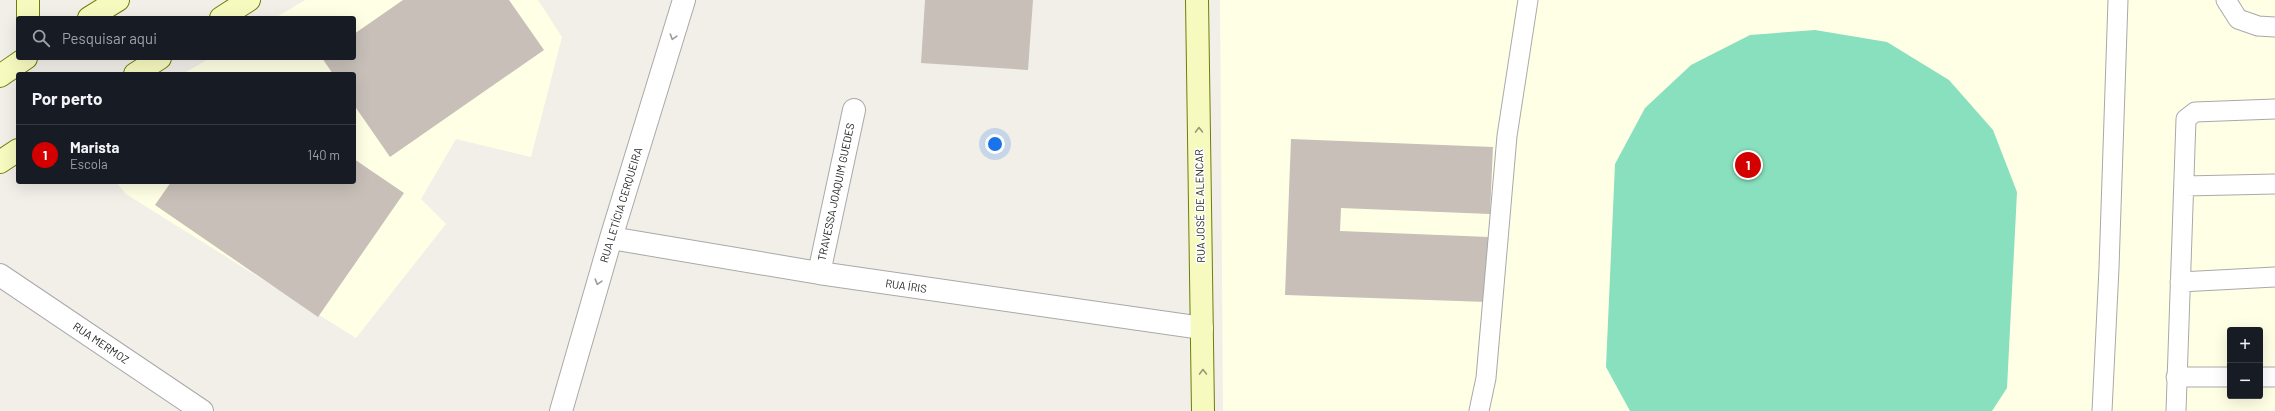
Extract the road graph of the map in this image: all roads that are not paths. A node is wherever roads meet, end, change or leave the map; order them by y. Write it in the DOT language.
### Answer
graph roads {
  1 [pos="28,0"];
  2 [pos="118,0"];
  3 [pos="249,0"];
  4 [pos="684,0"];
  5 [pos="1197,0"];
  6 [pos="1528,0"];
  7 [pos="2118,0"];
  8 [pos="2226,0"];
  9 [pos="28,16"];
  10 [pos="92,16"];
  11 [pos="224,16"];
  12 [pos="2275,27"];
  13 [pos="23,60"];
  14 [pos="157,60"];
  15 [pos="138,72"];
  16 [pos="0,76"];
  17 [pos="2275,109"];
  18 [pos="854,110"];
  19 [pos="16,151"];
  20 [pos="0,162"];
  21 [pos="2275,184"];
  22 [pos="2185,186"];
  23 [pos="611,238"];
  24 [pos="819,274"];
  25 [pos="0,275"];
  26 [pos="2275,278"];
  27 [pos="2180,282"];
  28 [pos="1202,328"];
  29 [pos="2176,377"];
  30 [pos="2227,377"];
  31 [pos="2263,377"];
  32 [pos="2275,377"];
  33 [pos="202,411"];
  34 [pos="561,411"];
  35 [pos="1203,411"];
  36 [pos="1479,411"];
  37 [pos="2102,411"];
  38 [pos="2176,411"];
  1 -- 9 [label="street"];
  2 -- 10 [label="street"];
  3 -- 11 [label="street"];
  4 -- 23 [label="street, RUA LETÍCIA CERQUEIRA, one-way"];
  28 -- 5 [label="street, RUA JOSÉ DE ALENCAR, one-way"];
  6 -- 36 [label="lane"];
  7 -- 37 [label="lane"];
  8 -- 12 [label="lane"];
  13 -- 16 [label="street"];
  14 -- 15 [label="street"];
  17 -- 22 [label="lane"];
  18 -- 24 [label="street, TRAVESSA JOAQUIM GUEDES"];
  19 -- 20 [label="street"];
  21 -- 22 [label="lane"];
  22 -- 27 [label="lane"];
  23 -- 24 [label="street, RUA ÍRIS"];
  23 -- 34 [label="street, RUA LETÍCIA CERQUEIRA, one-way"];
  24 -- 28 [label="street, RUA ÍRIS"];
  25 -- 33 [label="street, RUA MERMOZ"];
  26 -- 27 [label="lane"];
  27 -- 29 [label="lane"];
  35 -- 28 [label="street, RUA JOSÉ DE ALENCAR, one-way"];
  29 -- 30 [label="lane"];
  29 -- 38 [label="lane"];
  31 -- 32 [label="lane"];
}
